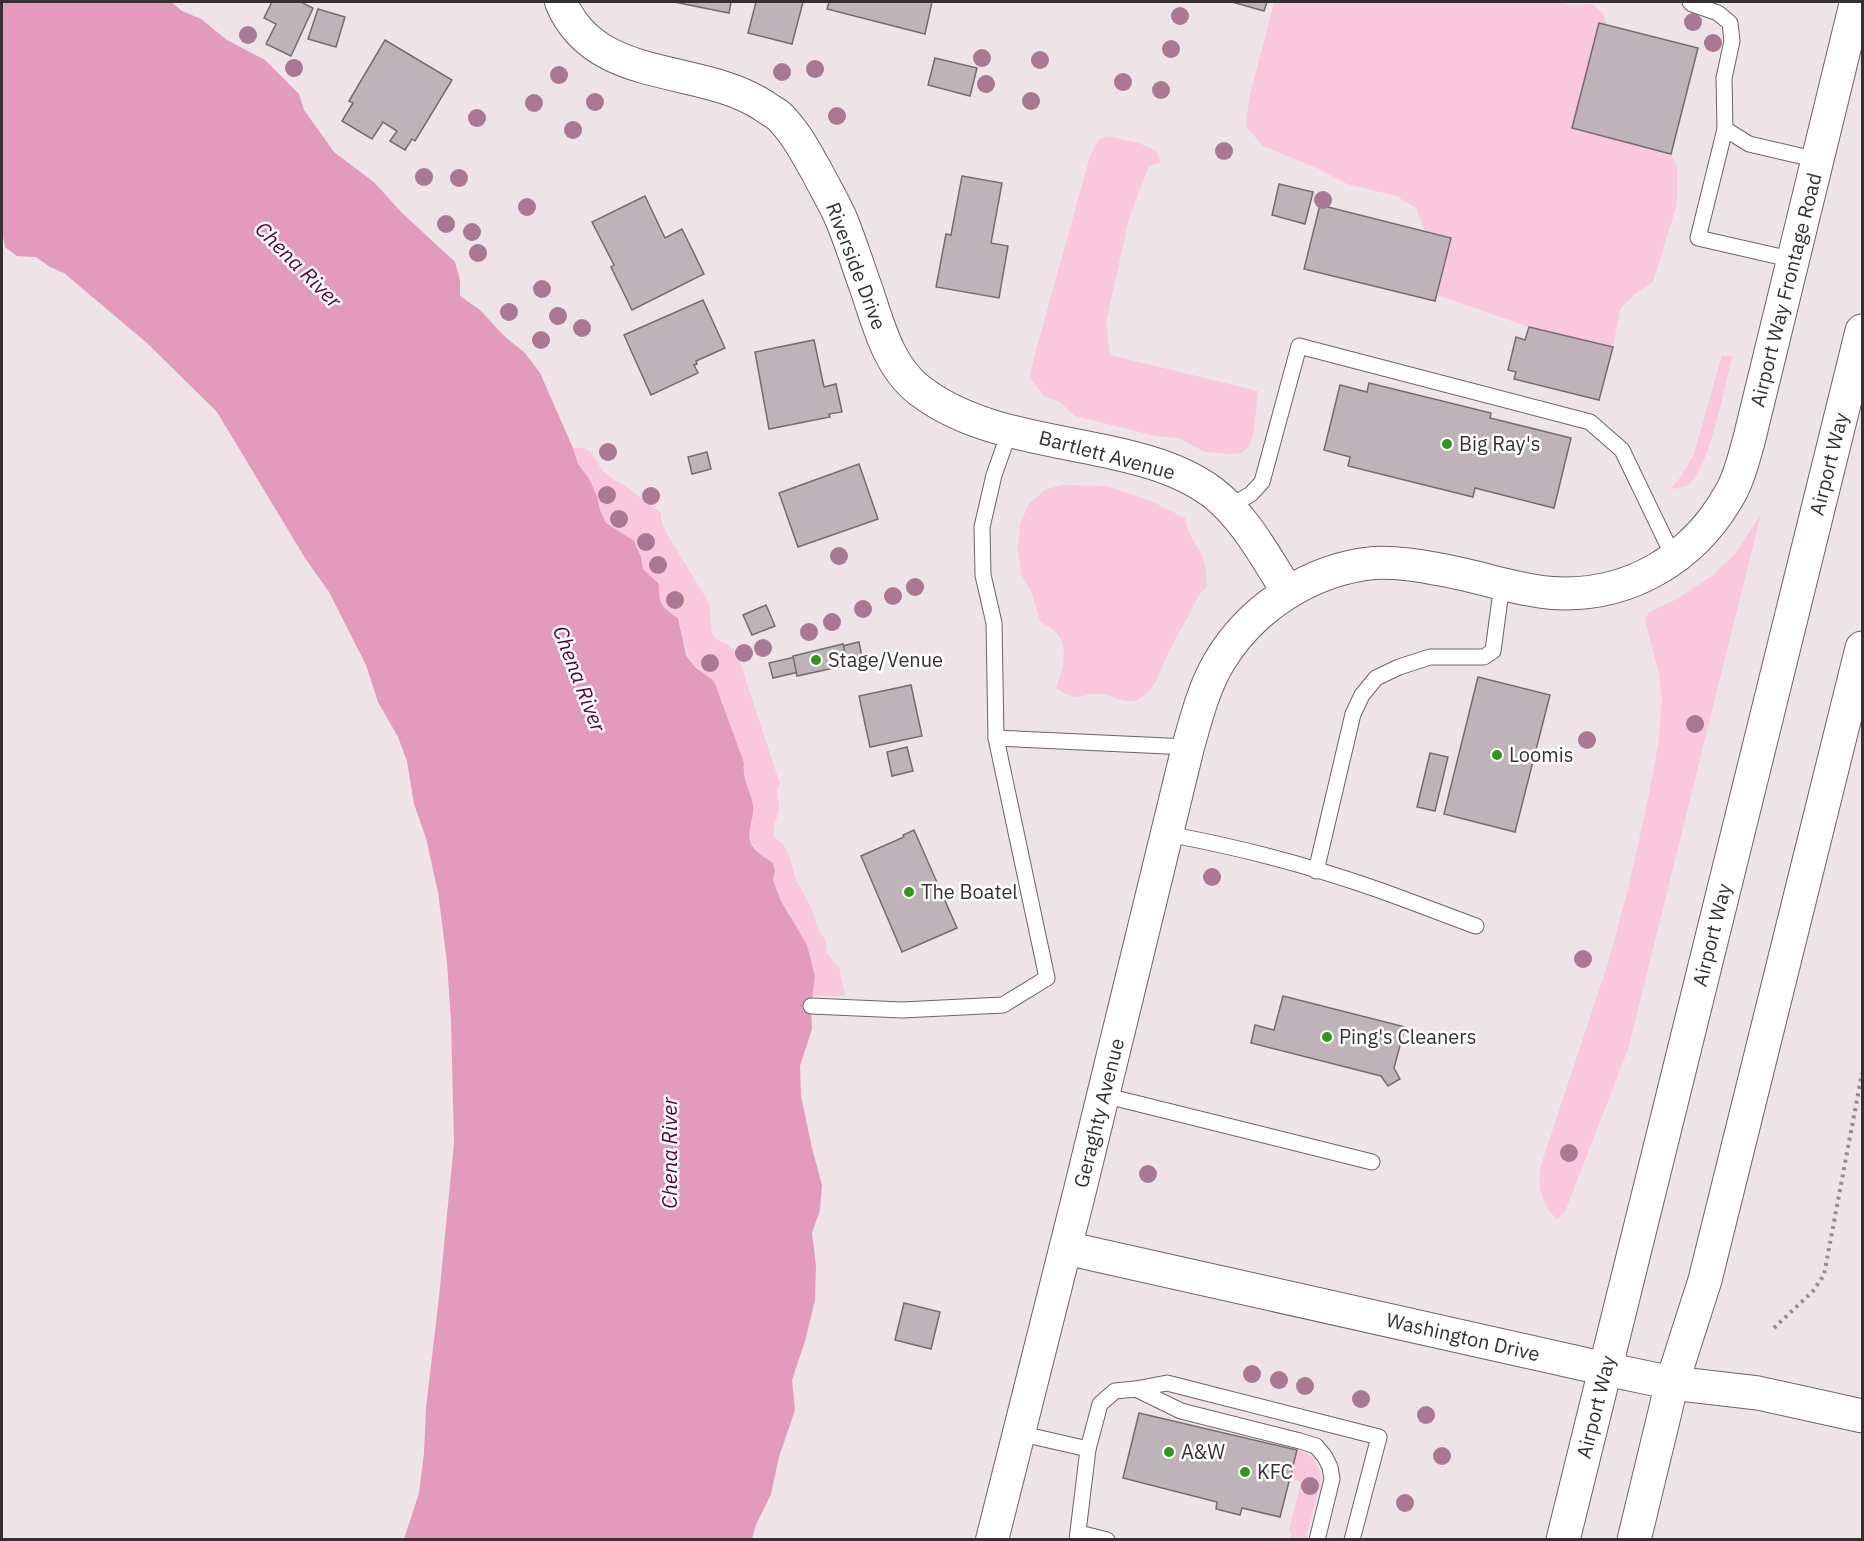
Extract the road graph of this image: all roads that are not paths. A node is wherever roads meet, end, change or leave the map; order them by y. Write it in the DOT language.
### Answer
graph roads {
  1 [pos="561,2"];
  2 [pos="1690,2"];
  3 [pos="1856,2"];
  4 [pos="1725,129"];
  5 [pos="1818,160"];
  6 [pos="1794,260"];
  7 [pos="1863,331"];
  8 [pos="946,409"];
  9 [pos="1010,430"];
  10 [pos="1229,507"];
  11 [pos="1674,558"];
  12 [pos="1502,584"];
  13 [pos="1288,592"];
  14 [pos="1863,648"];
  15 [pos="996,738"];
  16 [pos="1188,747"];
  17 [pos="1167,834"];
  18 [pos="1317,871"];
  19 [pos="1476,926"];
  20 [pos="812,1006"];
  21 [pos="1103,1095"];
  22 [pos="1372,1162"];
  23 [pos="1066,1248"];
  24 [pos="1606,1369"];
  25 [pos="1672,1383"];
  26 [pos="1136,1389"];
  27 [pos="1863,1416"];
  28 [pos="1018,1433"];
  29 [pos="1088,1449"];
  30 [pos="1078,1536"];
  31 [pos="992,1539"];
  32 [pos="1107,1539"];
  33 [pos="1317,1539"];
  34 [pos="1352,1539"];
  35 [pos="1563,1539"];
  36 [pos="1634,1539"];
  1 -- 8 [label="street, Riverside Drive"];
  2 -- 4 [label="lane"];
  3 -- 5 [label="street, Airport Way Frontage Road"];
  4 -- 5 [label="lane"];
  4 -- 6 [label="lane"];
  5 -- 6 [label="street, Airport Way Frontage Road"];
  6 -- 11 [label="street, Airport Way Frontage Road"];
  7 -- 24 [label="main road, Airport Way"];
  8 -- 9 [label="street, Bartlett Avenue"];
  9 -- 10 [label="street, Bartlett Avenue"];
  9 -- 15 [label="lane"];
  10 -- 11 [label="lane"];
  10 -- 13 [label="street, Bartlett Avenue"];
  11 -- 12 [label="street"];
  12 -- 13 [label="street"];
  12 -- 18 [label="lane"];
  13 -- 16 [label="street, Geraghty Avenue"];
  14 -- 25 [label="main road"];
  15 -- 16 [label="lane"];
  15 -- 20 [label="lane"];
  16 -- 17 [label="street, Geraghty Avenue"];
  17 -- 18 [label="lane"];
  17 -- 21 [label="street, Geraghty Avenue"];
  18 -- 19 [label="lane"];
  21 -- 22 [label="lane"];
  21 -- 23 [label="street, Geraghty Avenue"];
  23 -- 24 [label="main road, Washington Drive"];
  23 -- 28 [label="street, Geraghty Avenue"];
  24 -- 25 [label="main road, Washington Drive"];
  24 -- 35 [label="main road, Airport Way"];
  25 -- 27 [label="main road, Washington Drive"];
  25 -- 36 [label="main road"];
  26 -- 29 [label="lane"];
  26 -- 33 [label="lane"];
  26 -- 34 [label="lane"];
  28 -- 29 [label="lane"];
  28 -- 31 [label="street, Geraghty Avenue"];
  29 -- 30 [label="lane"];
  30 -- 32 [label="lane"];
}
